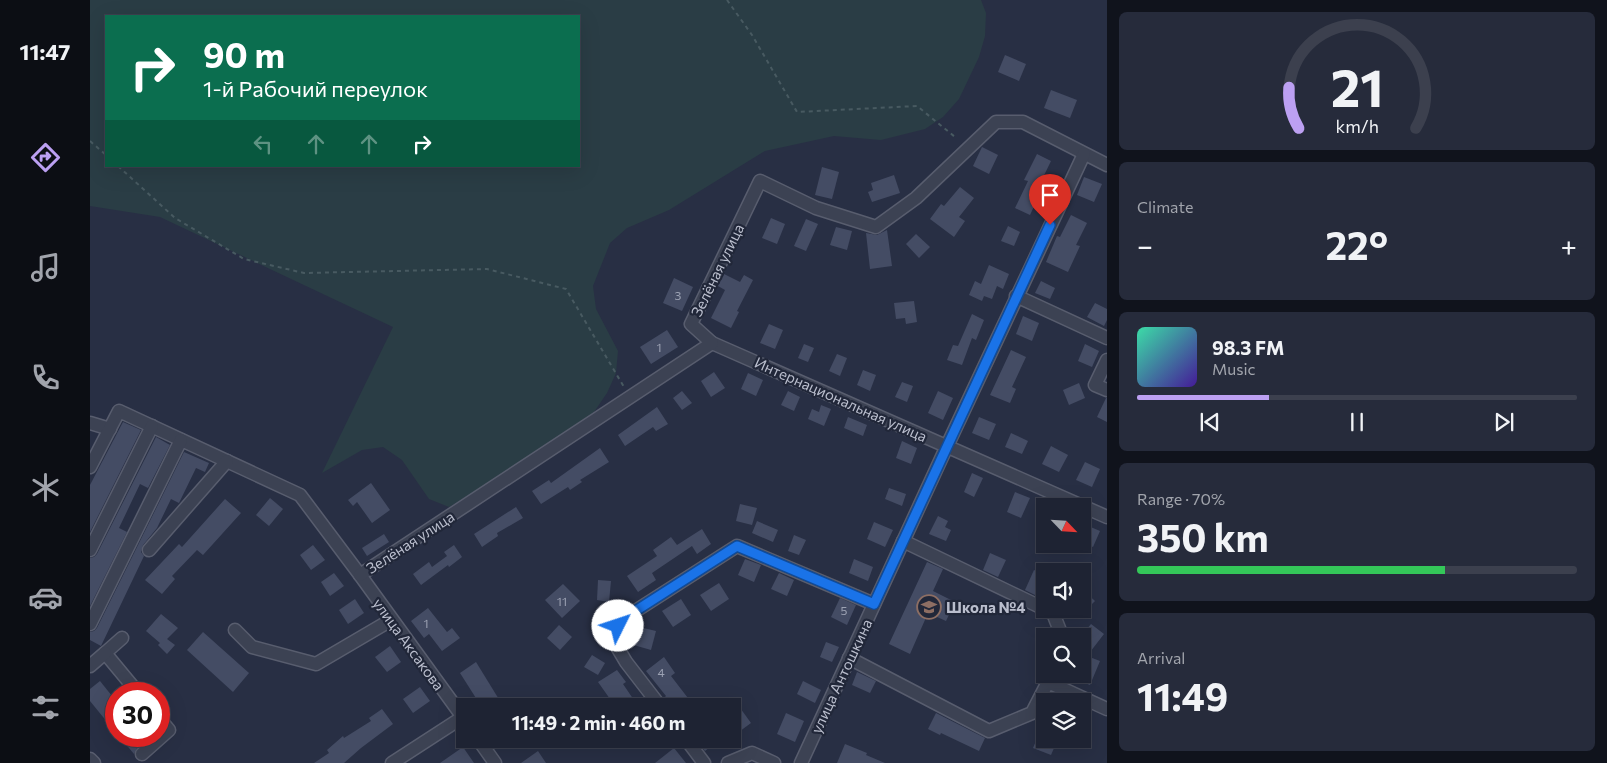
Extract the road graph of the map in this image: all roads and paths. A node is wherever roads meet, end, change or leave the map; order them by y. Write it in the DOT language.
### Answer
graph roads {
  1 [pos="727,0"];
  2 [pos="955,137"];
  3 [pos="90,140"];
  4 [pos="105,154"];
  5 [pos="1084,154"];
  6 [pos="1107,165"];
  7 [pos="119,167"];
  8 [pos="1016,296"];
  9 [pos="1107,338"];
  10 [pos="712,343"];
  11 [pos="1107,360"];
  12 [pos="1107,390"];
  13 [pos="630,397"];
  14 [pos="90,424"];
  15 [pos="152,426"];
  16 [pos="110,429"];
  17 [pos="181,440"];
  18 [pos="947,446"];
  19 [pos="227,461"];
  20 [pos="91,462"];
  21 [pos="1107,517"];
  22 [pos="903,541"];
  23 [pos="90,550"];
  24 [pos="149,550"];
  25 [pos="360,575"];
  26 [pos="874,604"];
  27 [pos="391,620"];
  28 [pos="90,624"];
  29 [pos="1059,628"];
  30 [pos="235,630"];
  31 [pos="122,638"];
  32 [pos="105,653"];
  33 [pos="849,658"];
  34 [pos="90,666"];
  35 [pos="129,682"];
  36 [pos="1047,683"];
  37 [pos="1059,683"];
  38 [pos="654,698"];
  39 [pos="456,708"];
  40 [pos="1107,710"];
  41 [pos="456,724"];
  42 [pos="150,747"];
  43 [pos="484,748"];
  44 [pos="693,748"];
  45 [pos="142,754"];
  46 [pos="90,759"];
  47 [pos="94,763"];
  48 [pos="392,763"];
  49 [pos="495,763"];
  50 [pos="704,763"];
  51 [pos="728,763"];
  52 [pos="774,763"];
  53 [pos="801,763"];
  1 -- 2 [label="path"];
  3 -- 4 [label="path"];
  5 -- 6 [label="street"];
  5 -- 8 [label="street, улица Антошкина"];
  5 -- 10 [label="street, Зелёная улица"];
  7 -- 13 [label="path"];
  8 -- 9 [label="street"];
  8 -- 18 [label="street, улица Антошкина"];
  10 -- 13 [label="street, Зелёная улица"];
  10 -- 18 [label="street, Интернациональная улица"];
  11 -- 12 [label="street"];
  13 -- 25 [label="street, Зелёная улица"];
  14 -- 16 [label="street"];
  15 -- 16 [label="street"];
  15 -- 17 [label="street"];
  15 -- 23 [label="street"];
  16 -- 20 [label="street"];
  17 -- 19 [label="street"];
  17 -- 28 [label="street"];
  18 -- 21 [label="street, Интернациональная улица"];
  18 -- 22 [label="street, улица Антошкина"];
  19 -- 24 [label="street"];
  19 -- 25 [label="street, улица Аксакова"];
  22 -- 26 [label="street, улица Антошкина"];
  22 -- 29 [label="street"];
  25 -- 27 [label="street, улица Аксакова"];
  26 -- 33 [label="street, улица Антошкина"];
  26 -- 38 [label="street"];
  27 -- 30 [label="street"];
  27 -- 39 [label="street, улица Аксакова"];
  31 -- 32 [label="street"];
  32 -- 34 [label="street"];
  32 -- 35 [label="street"];
  33 -- 36 [label="street"];
  33 -- 53 [label="street, улица Антошкина"];
  37 -- 40 [label="street"];
  41 -- 48 [label="street"];
  42 -- 45 [label="street"];
  43 -- 49 [label="street"];
  44 -- 50 [label="street"];
  46 -- 47 [label="street"];
  51 -- 52 [label="street"];
}
